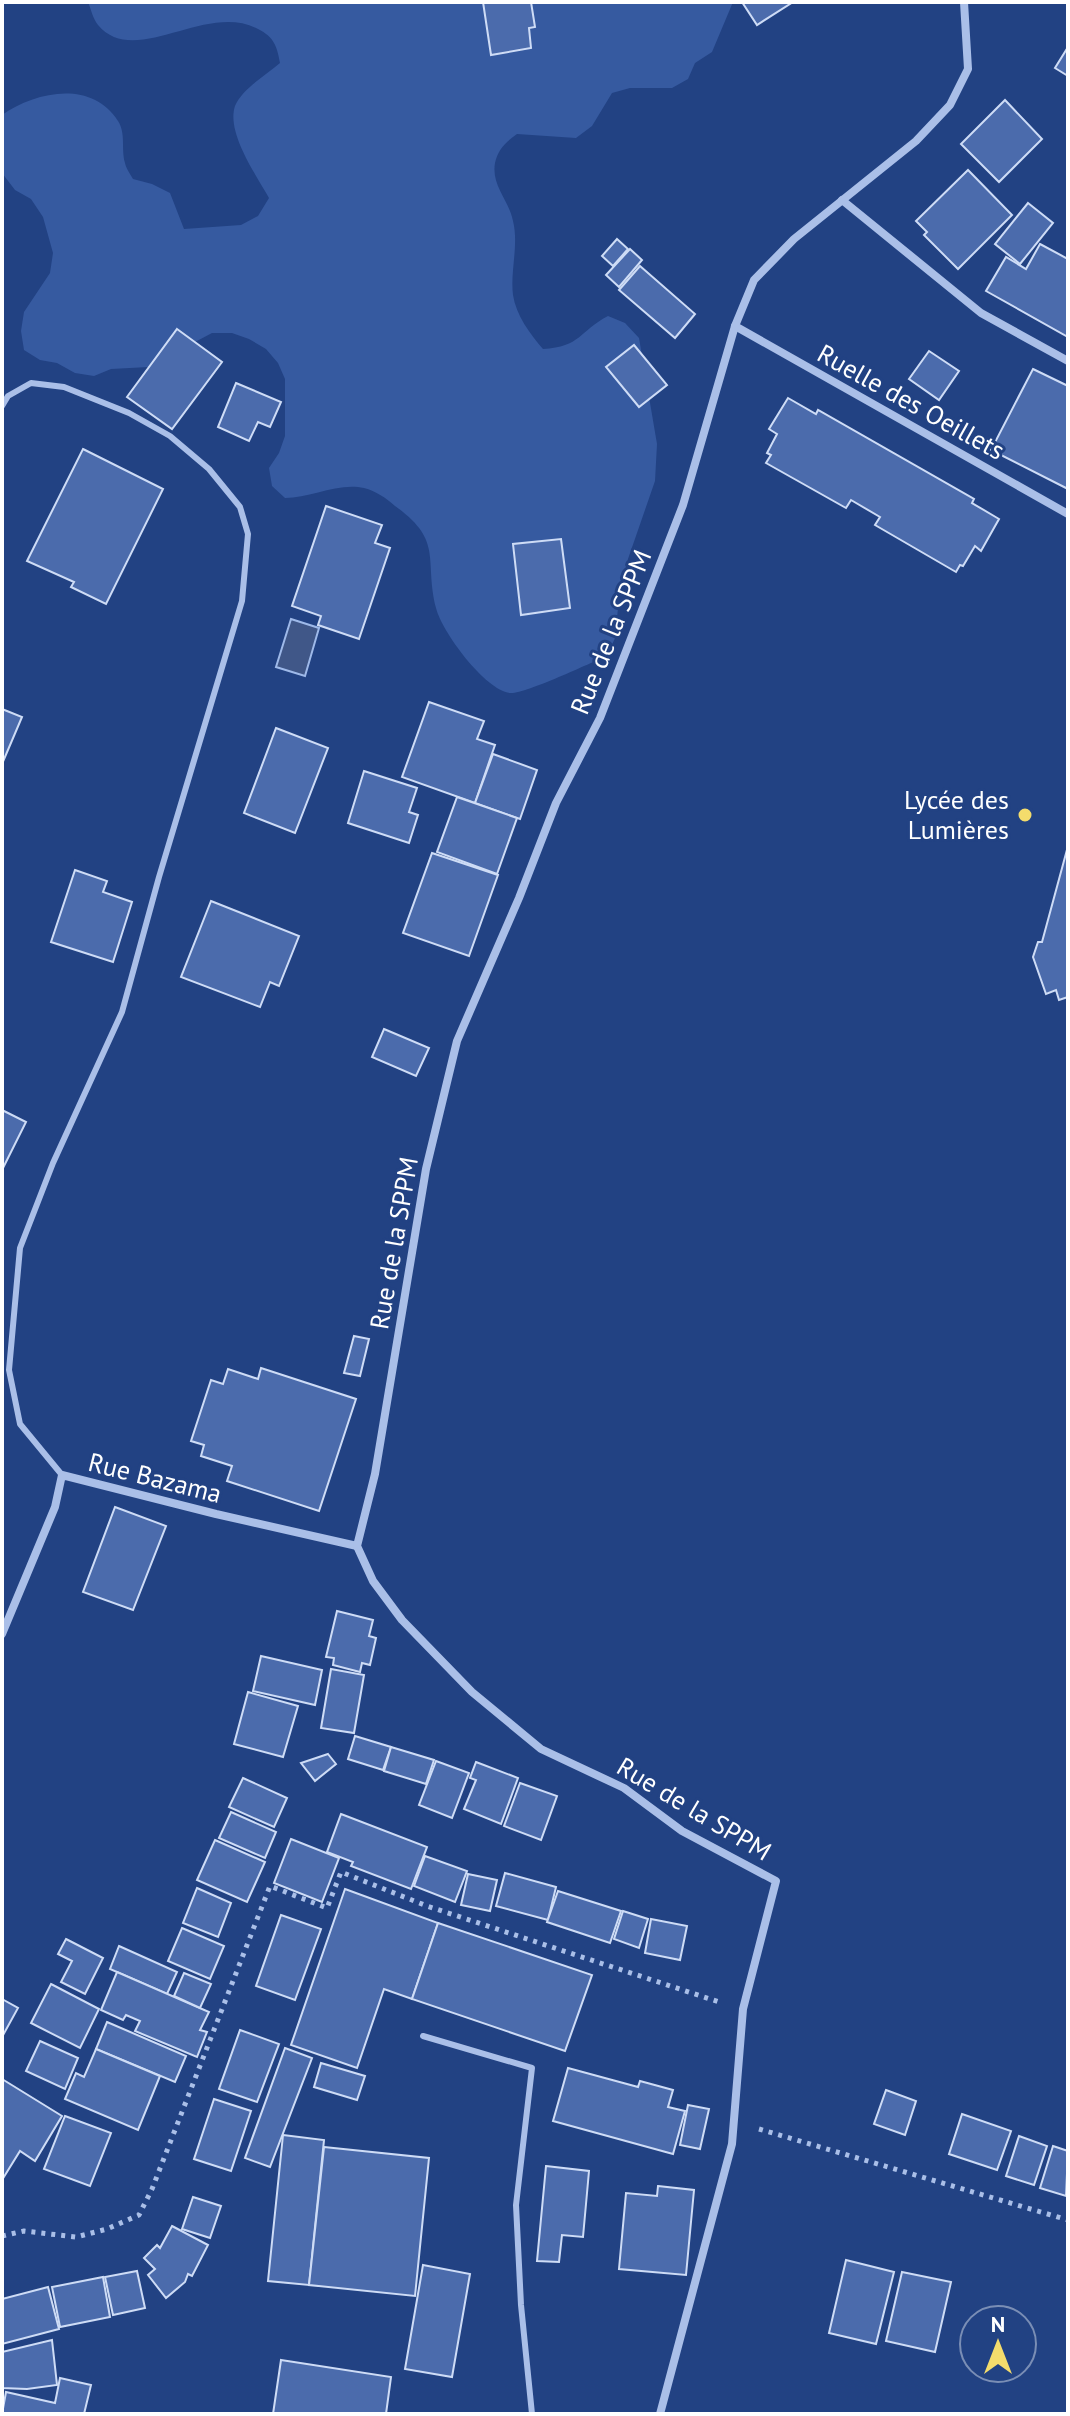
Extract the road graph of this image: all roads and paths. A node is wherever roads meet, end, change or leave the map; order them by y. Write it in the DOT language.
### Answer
graph roads {
  1 [pos="964,2"];
  2 [pos="842,200"];
  3 [pos="735,326"];
  4 [pos="1068,361"];
  5 [pos="2,406"];
  6 [pos="1068,514"];
  7 [pos="62,1475"];
  8 [pos="357,1546"];
  9 [pos="2,1634"];
  10 [pos="743,2009"];
  11 [pos="423,2036"];
  12 [pos="736,2121"];
  13 [pos="1068,2220"];
  14 [pos="2,2236"];
  15 [pos="532,2414"];
  16 [pos="660,2414"];
  1 -- 2 [label="street, Rue de la SPPM"];
  2 -- 3 [label="street, Rue de la SPPM"];
  2 -- 4 [label="street"];
  3 -- 6 [label="street, Ruelle des Oeillets"];
  3 -- 8 [label="street, Rue de la SPPM"];
  5 -- 7 [label="lane"];
  7 -- 8 [label="street, Rue Bazama"];
  7 -- 9 [label="street, Rue Bazama"];
  8 -- 10 [label="street, Rue de la SPPM"];
  10 -- 12 [label="street, Rue de la SPPM"];
  10 -- 14 [label="path"];
  11 -- 15 [label="lane"];
  12 -- 13 [label="path"];
  12 -- 16 [label="street, Rue de la SPPM"];
}
